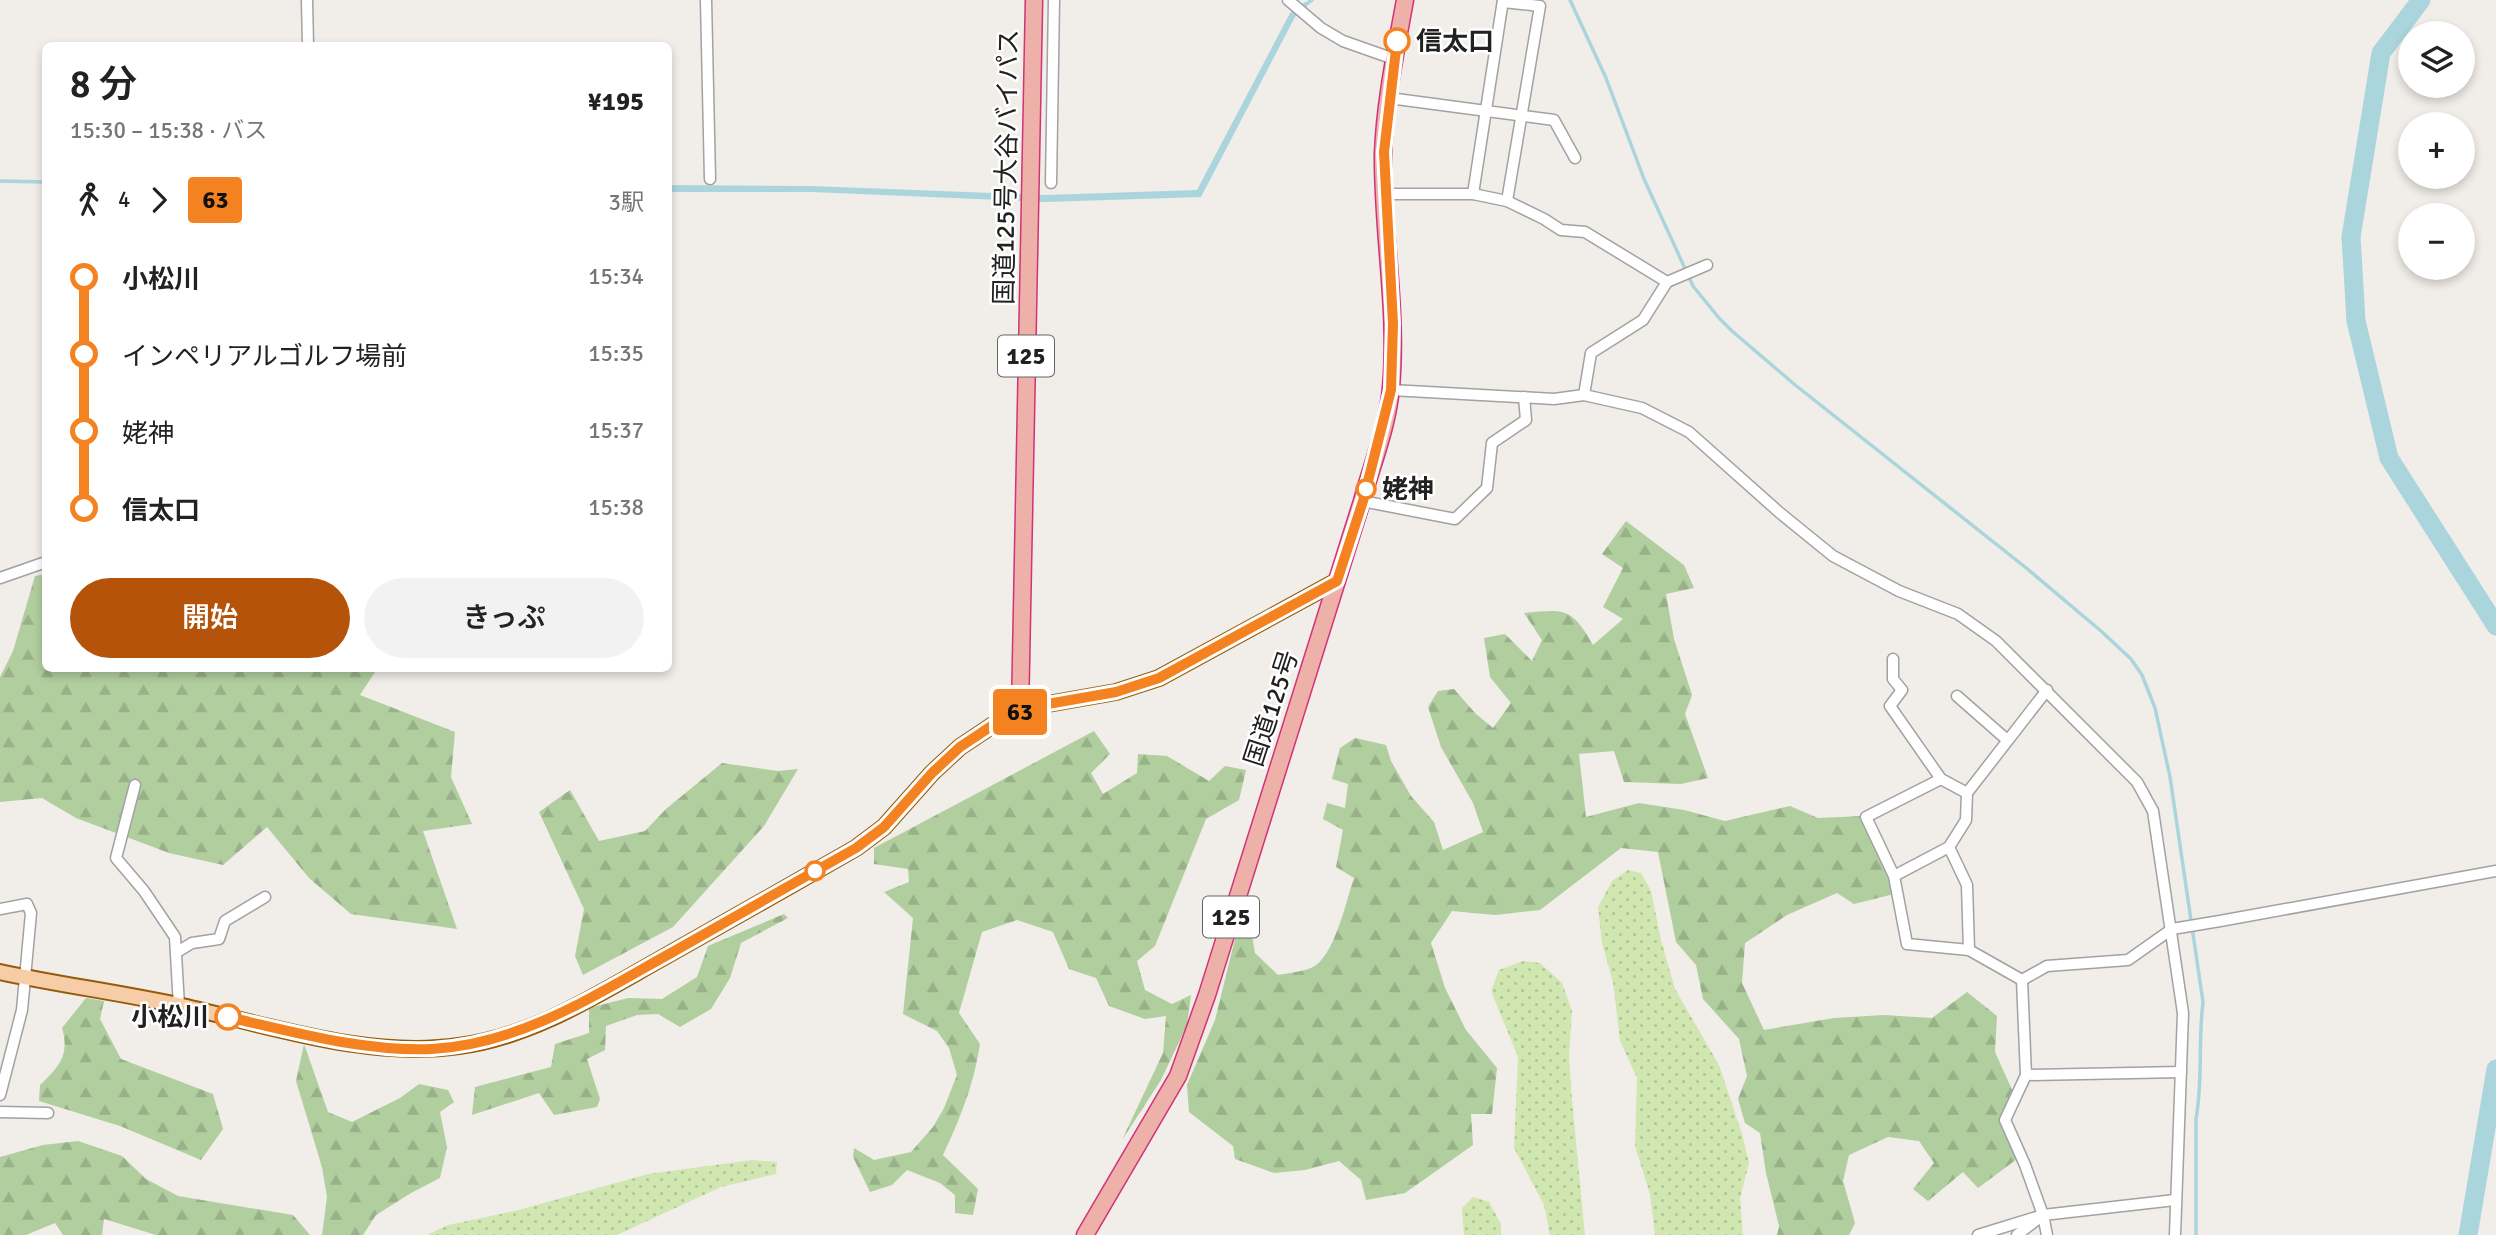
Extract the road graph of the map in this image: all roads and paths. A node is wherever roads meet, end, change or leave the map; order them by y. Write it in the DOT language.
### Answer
graph roads {
  1 [pos="307,0"];
  2 [pos="706,0"];
  3 [pos="1034,0"];
  4 [pos="1054,0"];
  5 [pos="1289,0"];
  6 [pos="1405,0"];
  7 [pos="1503,1"];
  8 [pos="308,42"];
  9 [pos="1394,59"];
  10 [pos="1389,98"];
  11 [pos="1487,111"];
  12 [pos="1522,117"];
  13 [pos="1575,158"];
  14 [pos="710,179"];
  15 [pos="1051,183"];
  16 [pos="1384,194"];
  17 [pos="1472,194"];
  18 [pos="1507,201"];
  19 [pos="1707,265"];
  20 [pos="1667,282"];
  21 [pos="1391,390"];
  22 [pos="1584,395"];
  23 [pos="1524,397"];
  24 [pos="1363,501"];
  25 [pos="42,563"];
  26 [pos="0,578"];
  27 [pos="1337,581"];
  28 [pos="1894,659"];
  29 [pos="2047,690"];
  30 [pos="1957,696"];
  31 [pos="1020,712"];
  32 [pos="2006,739"];
  33 [pos="1941,779"];
  34 [pos="135,785"];
  35 [pos="1967,793"];
  36 [pos="1949,847"];
  37 [pos="2496,871"];
  38 [pos="1894,876"];
  39 [pos="265,897"];
  40 [pos="0,909"];
  41 [pos="2177,927"];
  42 [pos="1969,950"];
  43 [pos="177,952"];
  44 [pos="0,972"];
  45 [pos="26,978"];
  46 [pos="2022,980"];
  47 [pos="179,1006"];
  48 [pos="2181,1072"];
  49 [pos="2026,1075"];
  50 [pos="0,1095"];
  51 [pos="0,1112"];
  52 [pos="48,1113"];
  53 [pos="2175,1200"];
  54 [pos="2043,1215"];
  55 [pos="1085,1235"];
  56 [pos="1978,1235"];
  57 [pos="2017,1235"];
  58 [pos="2047,1235"];
  59 [pos="2175,1235"];
  1 -- 8 [label="street"];
  2 -- 14 [label="street"];
  3 -- 31 [label="highway, 国道125号大谷バイパス / 125"];
  4 -- 15 [label="street"];
  5 -- 9 [label="street"];
  6 -- 9 [label="highway, 国道125号 / 125"];
  7 -- 11 [label="street"];
  7 -- 12 [label="street"];
  9 -- 10 [label="highway, 国道125号 / 125"];
  10 -- 11 [label="street"];
  10 -- 16 [label="highway, 国道125号 / 125"];
  11 -- 12 [label="street"];
  11 -- 17 [label="street"];
  12 -- 13 [label="street"];
  12 -- 18 [label="street"];
  16 -- 17 [label="street"];
  16 -- 21 [label="highway, 国道125号 / 125"];
  17 -- 18 [label="street"];
  18 -- 20 [label="street"];
  19 -- 20 [label="street"];
  20 -- 22 [label="street"];
  21 -- 23 [label="street"];
  21 -- 24 [label="highway, 国道125号 / 125"];
  22 -- 23 [label="street"];
  22 -- 29 [label="street"];
  23 -- 24 [label="street"];
  24 -- 27 [label="highway, 国道125号 / 125"];
  25 -- 26 [label="street"];
  27 -- 31 [label="main road"];
  27 -- 55 [label="highway, 国道125号 / 125"];
  28 -- 33 [label="street"];
  29 -- 32 [label="street"];
  29 -- 41 [label="street"];
  30 -- 32 [label="street"];
  31 -- 47 [label="main road"];
  32 -- 35 [label="street"];
  33 -- 35 [label="street"];
  33 -- 38 [label="street"];
  34 -- 43 [label="street"];
  35 -- 36 [label="street"];
  36 -- 38 [label="street"];
  36 -- 42 [label="street"];
  37 -- 41 [label="street"];
  38 -- 42 [label="street"];
  39 -- 43 [label="street"];
  40 -- 45 [label="street"];
  41 -- 46 [label="street"];
  41 -- 48 [label="street"];
  42 -- 46 [label="street"];
  43 -- 47 [label="street"];
  44 -- 45 [label="main road"];
  45 -- 47 [label="main road"];
  45 -- 50 [label="street"];
  46 -- 49 [label="street"];
  48 -- 49 [label="street"];
  48 -- 53 [label="street"];
  49 -- 54 [label="street"];
  51 -- 52 [label="street"];
  53 -- 54 [label="street"];
  53 -- 59 [label="street"];
  54 -- 56 [label="street"];
  54 -- 57 [label="street"];
  54 -- 58 [label="street"];
}
